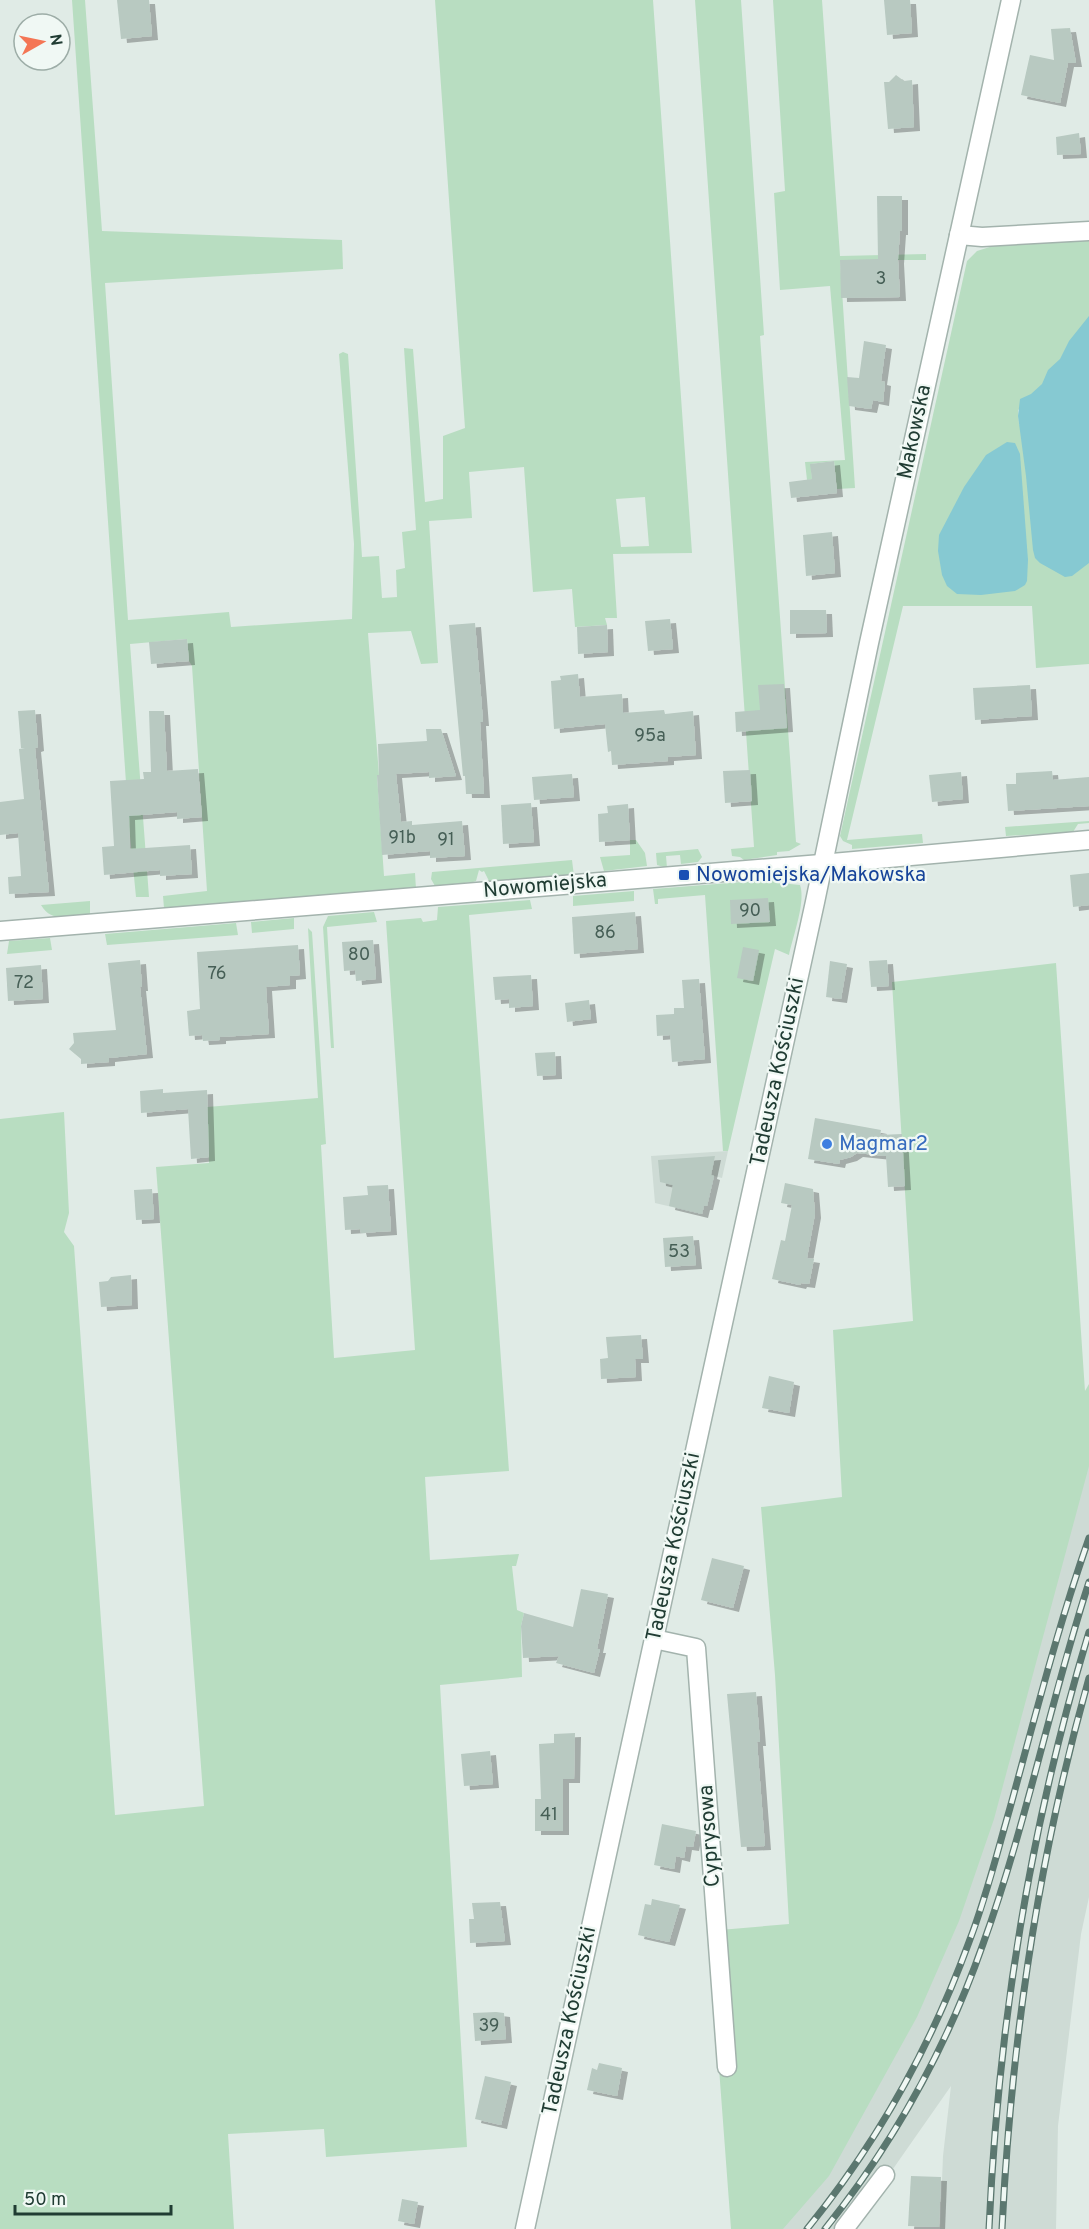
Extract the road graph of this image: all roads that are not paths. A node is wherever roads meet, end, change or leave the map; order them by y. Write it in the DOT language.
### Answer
graph roads {
  1 [pos="1011,0"];
  2 [pos="1089,231"];
  3 [pos="959,235"];
  4 [pos="1089,840"];
  5 [pos="822,864"];
  6 [pos="0,931"];
  7 [pos="654,1639"];
  8 [pos="727,2067"];
  9 [pos="885,2175"];
  10 [pos="525,2229"];
  11 [pos="844,2229"];
  1 -- 3 [label="street, Makowska"];
  2 -- 3 [label="street"];
  3 -- 5 [label="street, Makowska"];
  4 -- 5 [label="street, Nowomiejska"];
  5 -- 6 [label="street, Nowomiejska"];
  5 -- 7 [label="street, Tadeusza Kościuszki"];
  7 -- 8 [label="street, Cyprysowa"];
  7 -- 10 [label="street, Tadeusza Kościuszki"];
  9 -- 11 [label="street"];
}
